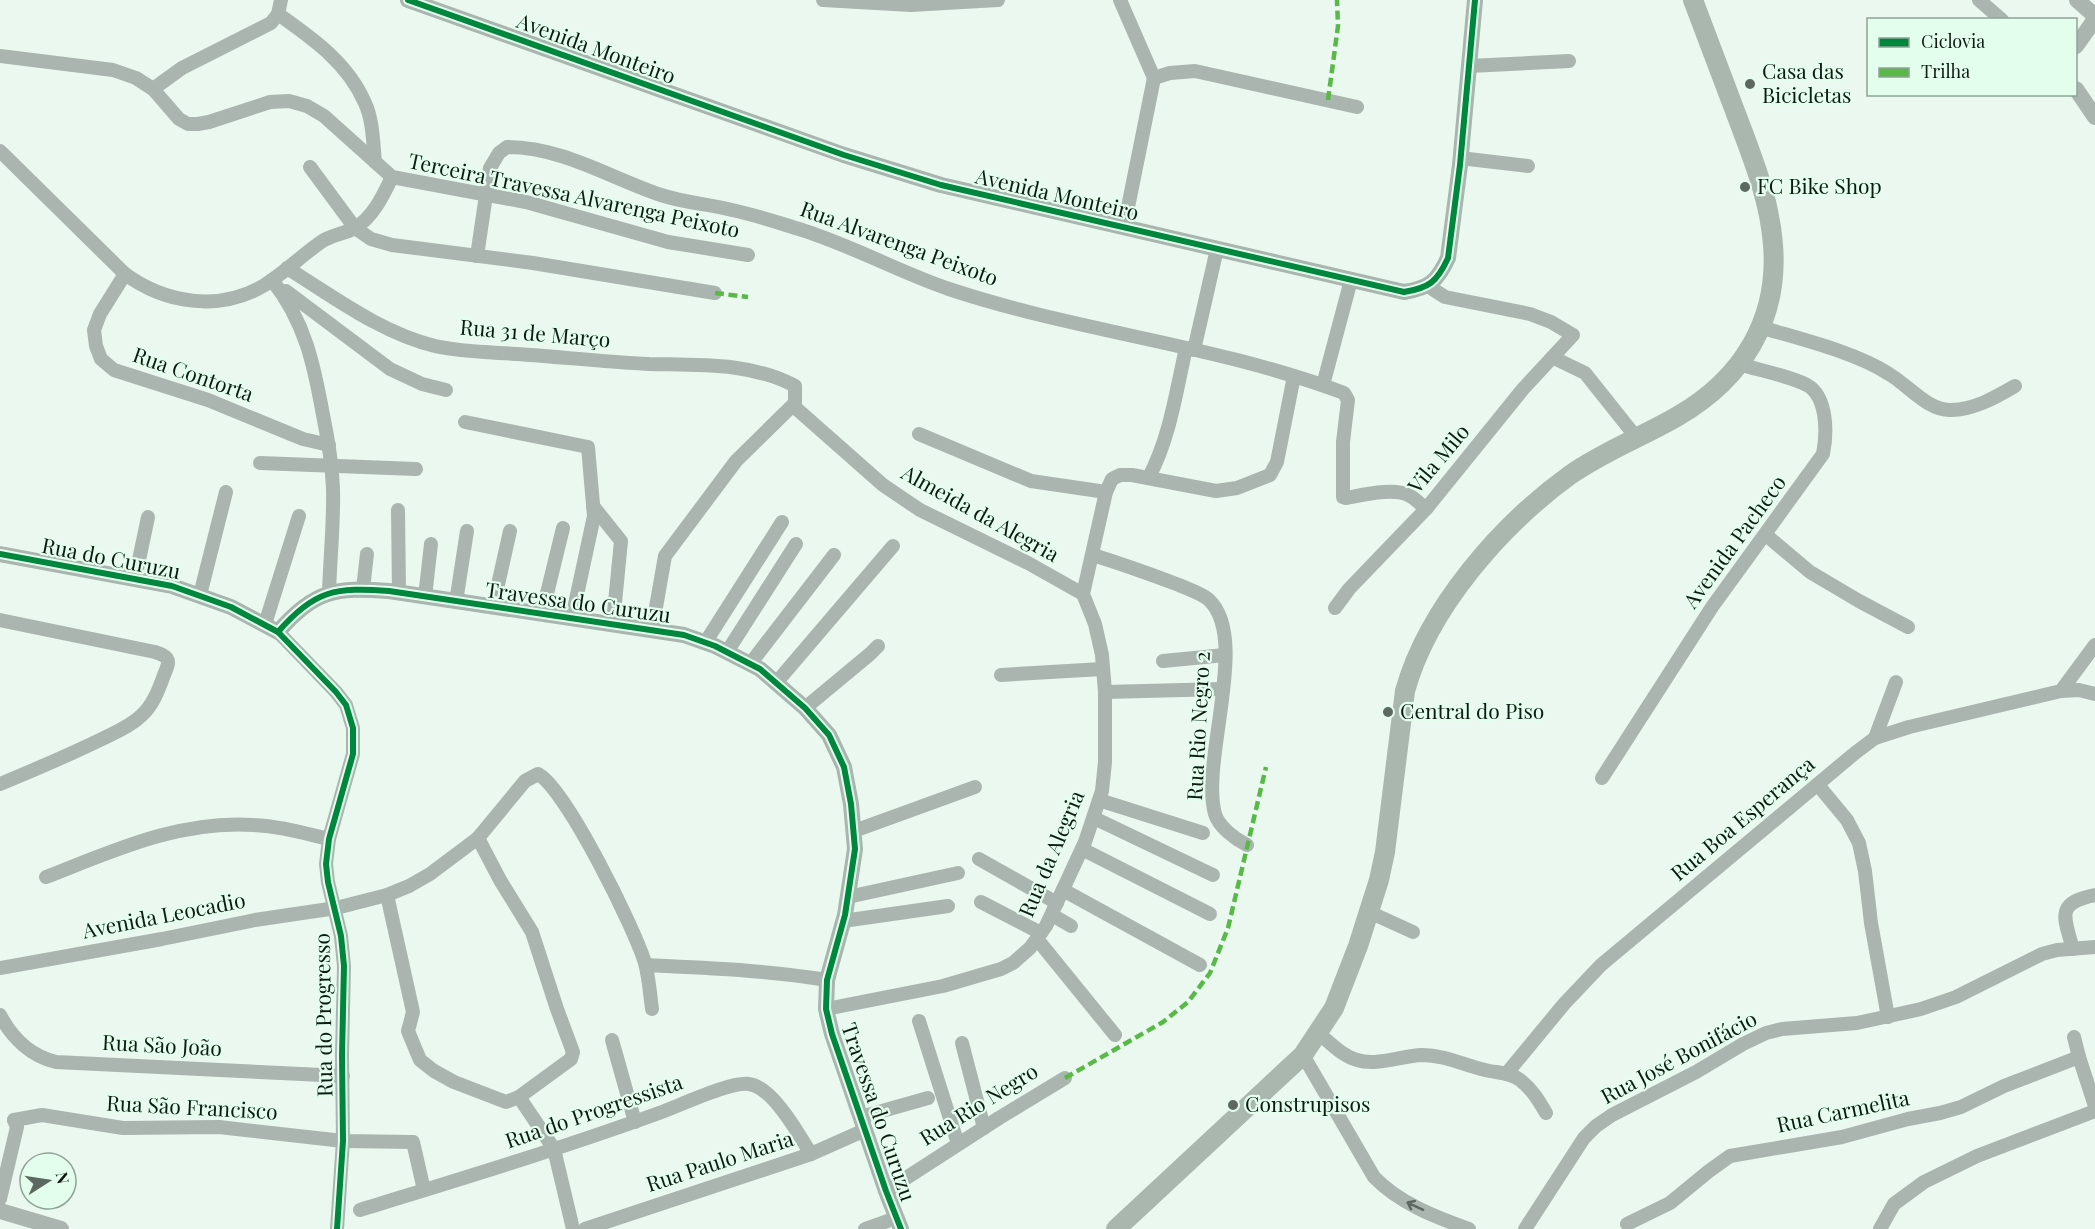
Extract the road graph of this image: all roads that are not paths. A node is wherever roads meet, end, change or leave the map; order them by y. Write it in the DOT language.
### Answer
graph roads {
  1 [pos="281,0"];
  2 [pos="408,0"];
  3 [pos="823,0"];
  4 [pos="998,0"];
  5 [pos="1120,0"];
  6 [pos="1475,0"];
  7 [pos="1693,0"];
  8 [pos="1979,0"];
  9 [pos="2077,0"];
  10 [pos="278,14"];
  11 [pos="2000,18"];
  12 [pos="2095,18"];
  13 [pos="2077,45"];
  14 [pos="0,56"];
  15 [pos="1569,61"];
  16 [pos="1469,66"];
  17 [pos="1154,78"];
  18 [pos="153,89"];
  19 [pos="2077,90"];
  20 [pos="1356,107"];
  21 [pos="2095,117"];
  22 [pos="0,151"];
  23 [pos="1460,158"];
  24 [pos="375,162"];
  25 [pos="1528,166"];
  26 [pos="310,168"];
  27 [pos="392,177"];
  28 [pos="486,195"];
  29 [pos="1124,227"];
  30 [pos="356,228"];
  31 [pos="1218,249"];
  32 [pos="748,255"];
  33 [pos="477,256"];
  34 [pos="287,268"];
  35 [pos="125,274"];
  36 [pos="272,280"];
  37 [pos="1351,280"];
  38 [pos="1428,286"];
  39 [pos="715,293"];
  40 [pos="1760,327"];
  41 [pos="1190,349"];
  42 [pos="1554,357"];
  43 [pos="1739,364"];
  44 [pos="1294,376"];
  45 [pos="1323,385"];
  46 [pos="2015,386"];
  47 [pos="446,390"];
  48 [pos="795,403"];
  49 [pos="465,422"];
  50 [pos="919,434"];
  51 [pos="1636,437"];
  52 [pos="329,445"];
  53 [pos="260,463"];
  54 [pos="331,465"];
  55 [pos="416,469"];
  56 [pos="1149,477"];
  57 [pos="226,492"];
  58 [pos="1106,492"];
  59 [pos="593,506"];
  60 [pos="1426,509"];
  61 [pos="398,510"];
  62 [pos="299,516"];
  63 [pos="148,517"];
  64 [pos="782,522"];
  65 [pos="562,528"];
  66 [pos="467,531"];
  67 [pos="510,531"];
  68 [pos="1766,535"];
  69 [pos="431,544"];
  70 [pos="796,544"];
  71 [pos="893,546"];
  72 [pos="0,554"];
  73 [pos="367,554"];
  74 [pos="834,555"];
  75 [pos="1093,555"];
  76 [pos="135,579"];
  77 [pos="363,589"];
  78 [pos="329,593"];
  79 [pos="399,593"];
  80 [pos="1083,594"];
  81 [pos="200,595"];
  82 [pos="425,597"];
  83 [pos="456,602"];
  84 [pos="493,607"];
  85 [pos="1335,608"];
  86 [pos="542,614"];
  87 [pos="572,618"];
  88 [pos="0,620"];
  89 [pos="613,623"];
  90 [pos="1908,627"];
  91 [pos="272,628"];
  92 [pos="652,630"];
  93 [pos="705,643"];
  94 [pos="2095,645"];
  95 [pos="878,646"];
  96 [pos="727,652"];
  97 [pos="1226,655"];
  98 [pos="1163,661"];
  99 [pos="750,664"];
  100 [pos="1102,669"];
  101 [pos="1001,675"];
  102 [pos="1896,682"];
  103 [pos="777,683"];
  104 [pos="1223,689"];
  105 [pos="2061,691"];
  106 [pos="1105,692"];
  107 [pos="2095,694"];
  108 [pos="805,708"];
  109 [pos="1875,738"];
  110 [pos="1602,778"];
  111 [pos="0,784"];
  112 [pos="1818,784"];
  113 [pos="975,787"];
  114 [pos="1099,801"];
  115 [pos="1094,818"];
  116 [pos="854,831"];
  117 [pos="1203,833"];
  118 [pos="478,838"];
  119 [pos="329,839"];
  120 [pos="1247,845"];
  121 [pos="1082,849"];
  122 [pos="979,858"];
  123 [pos="958,873"];
  124 [pos="1213,875"];
  125 [pos="46,877"];
  126 [pos="1064,890"];
  127 [pos="387,895"];
  128 [pos="2095,895"];
  129 [pos="848,897"];
  130 [pos="981,902"];
  131 [pos="948,906"];
  132 [pos="336,908"];
  133 [pos="1054,909"];
  134 [pos="1369,912"];
  135 [pos="1210,914"];
  136 [pos="843,921"];
  137 [pos="1071,926"];
  138 [pos="1413,932"];
  139 [pos="1039,936"];
  140 [pos="2095,946"];
  141 [pos="2073,949"];
  142 [pos="646,965"];
  143 [pos="1200,965"];
  144 [pos="0,968"];
  145 [pos="827,980"];
  146 [pos="652,1009"];
  147 [pos="826,1009"];
  148 [pos="0,1016"];
  149 [pos="1888,1017"];
  150 [pos="919,1021"];
  151 [pos="1319,1034"];
  152 [pos="1115,1035"];
  153 [pos="2074,1037"];
  154 [pos="612,1040"];
  155 [pos="962,1043"];
  156 [pos="1303,1055"];
  157 [pos="2079,1058"];
  158 [pos="2090,1071"];
  159 [pos="1507,1073"];
  160 [pos="342,1076"];
  161 [pos="1065,1078"];
  162 [pos="519,1097"];
  163 [pos="928,1098"];
  164 [pos="2095,1106"];
  165 [pos="2095,1111"];
  166 [pos="1546,1113"];
  167 [pos="0,1114"];
  168 [pos="14,1120"];
  169 [pos="635,1122"];
  170 [pos="863,1123"];
  171 [pos="984,1128"];
  172 [pos="343,1141"];
  173 [pos="958,1144"];
  174 [pos="554,1149"];
  175 [pos="811,1154"];
  176 [pos="424,1190"];
  177 [pos="886,1191"];
  178 [pos="0,1199"];
  179 [pos="360,1210"];
  180 [pos="0,1211"];
  181 [pos="899,1223"];
  182 [pos="1627,1224"];
  183 [pos="61,1229"];
  184 [pos="337,1229"];
  185 [pos="573,1229"];
  186 [pos="585,1229"];
  187 [pos="865,1229"];
  188 [pos="1116,1229"];
  189 [pos="1469,1229"];
  190 [pos="1525,1229"];
  191 [pos="1880,1229"];
  1 -- 10 [label="street"];
  2 -- 29 [label="street, Avenida Monteiro"];
  3 -- 4 [label="street"];
  5 -- 17 [label="street"];
  6 -- 16 [label="street"];
  7 -- 40 [label="main road"];
  8 -- 11 [label="street"];
  9 -- 12 [label="street"];
  10 -- 18 [label="street"];
  10 -- 24 [label="street"];
  12 -- 13 [label="street"];
  14 -- 18 [label="street"];
  15 -- 16 [label="street"];
  16 -- 23 [label="street"];
  17 -- 20 [label="street"];
  17 -- 29 [label="street"];
  18 -- 24 [label="street"];
  19 -- 21 [label="street"];
  22 -- 35 [label="street"];
  23 -- 25 [label="street"];
  23 -- 38 [label="street"];
  24 -- 27 [label="street"];
  26 -- 30 [label="street"];
  27 -- 28 [label="street, Terceira Travessa Alvarenga Peixoto"];
  27 -- 30 [label="street"];
  28 -- 32 [label="street, Terceira Travessa Alvarenga Peixoto"];
  28 -- 33 [label="street, Rua Alvarenga Peixoto"];
  28 -- 41 [label="street, Rua Alvarenga Peixoto"];
  29 -- 31 [label="street, Avenida Monteiro"];
  30 -- 33 [label="street"];
  30 -- 34 [label="street"];
  31 -- 37 [label="street, Avenida Monteiro"];
  31 -- 41 [label="street"];
  33 -- 39 [label="street"];
  34 -- 36 [label="street"];
  34 -- 48 [label="street, Rua 31 de Março"];
  35 -- 36 [label="street"];
  35 -- 52 [label="street, Rua Contorta"];
  36 -- 47 [label="street"];
  36 -- 52 [label="street"];
  37 -- 38 [label="street, Avenida Monteiro"];
  37 -- 45 [label="street"];
  38 -- 42 [label="street, Vila Milo"];
  40 -- 43 [label="main road"];
  40 -- 46 [label="street"];
  41 -- 44 [label="street, Rua Alvarenga Peixoto"];
  41 -- 56 [label="street"];
  42 -- 51 [label="street"];
  42 -- 60 [label="street, Vila Milo"];
  43 -- 51 [label="main road"];
  43 -- 68 [label="street, Avenida Pacheco"];
  44 -- 45 [label="street, Rua Alvarenga Peixoto"];
  44 -- 56 [label="street"];
  45 -- 60 [label="street, Rua Alvarenga Peixoto"];
  48 -- 80 [label="street, Almeida da Alegria"];
  48 -- 92 [label="street"];
  49 -- 59 [label="street"];
  50 -- 58 [label="street"];
  51 -- 134 [label="main road"];
  52 -- 54 [label="street"];
  53 -- 54 [label="street"];
  54 -- 55 [label="street"];
  54 -- 78 [label="street"];
  56 -- 58 [label="street"];
  57 -- 81 [label="street"];
  58 -- 75 [label="street"];
  59 -- 87 [label="street"];
  59 -- 89 [label="street"];
  60 -- 85 [label="street, Vila Milo"];
  61 -- 79 [label="street"];
  62 -- 91 [label="street"];
  63 -- 76 [label="street"];
  64 -- 93 [label="street"];
  65 -- 86 [label="street"];
  66 -- 83 [label="street"];
  67 -- 84 [label="street"];
  68 -- 90 [label="street"];
  68 -- 110 [label="street, Avenida Pacheco"];
  69 -- 82 [label="street"];
  70 -- 96 [label="street"];
  71 -- 103 [label="street"];
  72 -- 76 [label="street, Rua do Curuzu"];
  73 -- 77 [label="street"];
  74 -- 99 [label="street"];
  75 -- 80 [label="street"];
  75 -- 97 [label="street, Rua Rio Negro 2"];
  76 -- 81 [label="street, Rua do Curuzu"];
  77 -- 78 [label="street, Travessa do Curuzu"];
  77 -- 79 [label="street, Travessa do Curuzu"];
  78 -- 91 [label="street"];
  79 -- 82 [label="street, Travessa do Curuzu"];
  80 -- 100 [label="street, Rua da Alegria"];
  81 -- 91 [label="street, Rua do Curuzu"];
  82 -- 83 [label="street, Travessa do Curuzu"];
  83 -- 84 [label="street, Travessa do Curuzu"];
  84 -- 86 [label="street, Travessa do Curuzu"];
  86 -- 87 [label="street, Travessa do Curuzu"];
  87 -- 89 [label="street, Travessa do Curuzu"];
  88 -- 111 [label="street"];
  89 -- 92 [label="street, Travessa do Curuzu"];
  91 -- 119 [label="street, Rua do Progresso"];
  92 -- 93 [label="street, Travessa do Curuzu"];
  93 -- 96 [label="street, Travessa do Curuzu"];
  94 -- 105 [label="street"];
  95 -- 108 [label="street"];
  96 -- 99 [label="street, Travessa do Curuzu"];
  97 -- 98 [label="street"];
  97 -- 104 [label="street, Rua Rio Negro 2"];
  99 -- 103 [label="street, Travessa do Curuzu"];
  100 -- 101 [label="street"];
  100 -- 106 [label="street, Rua da Alegria"];
  102 -- 109 [label="street"];
  103 -- 108 [label="street, Travessa do Curuzu"];
  104 -- 106 [label="street"];
  104 -- 120 [label="street, Rua Rio Negro 2"];
  105 -- 107 [label="street, Rua Boa Esperança"];
  105 -- 109 [label="street, Rua Boa Esperança"];
  106 -- 114 [label="street, Rua da Alegria"];
  108 -- 116 [label="street, Travessa do Curuzu"];
  109 -- 112 [label="street, Rua Boa Esperança"];
  112 -- 149 [label="street"];
  112 -- 159 [label="street, Rua Boa Esperança"];
  113 -- 116 [label="street"];
  114 -- 115 [label="street, Rua da Alegria"];
  114 -- 117 [label="street"];
  115 -- 121 [label="street, Rua da Alegria"];
  115 -- 124 [label="street"];
  116 -- 129 [label="street, Travessa do Curuzu"];
  118 -- 127 [label="street, Avenida Leocadio"];
  118 -- 142 [label="street, Avenida Leocadio"];
  118 -- 162 [label="street"];
  119 -- 125 [label="street"];
  119 -- 132 [label="street, Rua do Progresso"];
  121 -- 126 [label="street, Rua da Alegria"];
  121 -- 135 [label="street"];
  122 -- 133 [label="street"];
  123 -- 129 [label="street"];
  126 -- 133 [label="street, Rua da Alegria"];
  126 -- 143 [label="street"];
  127 -- 132 [label="street, Avenida Leocadio"];
  127 -- 162 [label="street"];
  128 -- 141 [label="street"];
  129 -- 136 [label="street, Travessa do Curuzu"];
  130 -- 139 [label="street"];
  131 -- 136 [label="street"];
  132 -- 144 [label="street, Avenida Leocadio"];
  132 -- 160 [label="street, Rua do Progresso"];
  133 -- 137 [label="street"];
  133 -- 139 [label="street, Rua da Alegria"];
  134 -- 138 [label="street"];
  134 -- 151 [label="main road"];
  136 -- 145 [label="street, Travessa do Curuzu"];
  139 -- 147 [label="street, Rua da Alegria"];
  139 -- 152 [label="street"];
  140 -- 141 [label="street, Rua José Bonifácio"];
  141 -- 149 [label="street, Rua José Bonifácio"];
  142 -- 145 [label="street"];
  142 -- 146 [label="street"];
  145 -- 147 [label="street, Travessa do Curuzu"];
  147 -- 170 [label="street, Travessa do Curuzu"];
  148 -- 160 [label="street, Rua São João"];
  149 -- 190 [label="street, Rua José Bonifácio"];
  150 -- 173 [label="street"];
  151 -- 156 [label="main road"];
  151 -- 159 [label="street"];
  153 -- 157 [label="street"];
  154 -- 169 [label="street"];
  155 -- 171 [label="street"];
  156 -- 188 [label="main road"];
  189 -- 156 [label="street, one-way"];
  157 -- 158 [label="street"];
  157 -- 182 [label="street, Rua Carmelita"];
  158 -- 164 [label="street"];
  159 -- 166 [label="street"];
  160 -- 172 [label="street, Rua do Progresso"];
  161 -- 171 [label="street, Rua Rio Negro"];
  162 -- 174 [label="street"];
  163 -- 170 [label="street, Rua Paulo Maria"];
  165 -- 191 [label="street"];
  167 -- 168 [label="street"];
  168 -- 172 [label="street, Rua São Francisco"];
  168 -- 178 [label="street"];
  169 -- 174 [label="street, Rua do Progressista"];
  169 -- 175 [label="street, Rua do Progressista"];
  170 -- 175 [label="street, Rua Paulo Maria"];
  170 -- 177 [label="street, Travessa do Curuzu"];
  171 -- 173 [label="street, Rua Rio Negro"];
  172 -- 176 [label="street, Rua São Francisco"];
  172 -- 184 [label="street, Rua do Progresso"];
  173 -- 177 [label="street, Rua Rio Negro"];
  174 -- 176 [label="street, Rua do Progressista"];
  174 -- 185 [label="street"];
  175 -- 186 [label="street, Rua Paulo Maria"];
  176 -- 179 [label="street, Rua do Progressista"];
  177 -- 181 [label="street, Travessa do Curuzu"];
  180 -- 183 [label="street"];
  181 -- 187 [label="street"];
}
